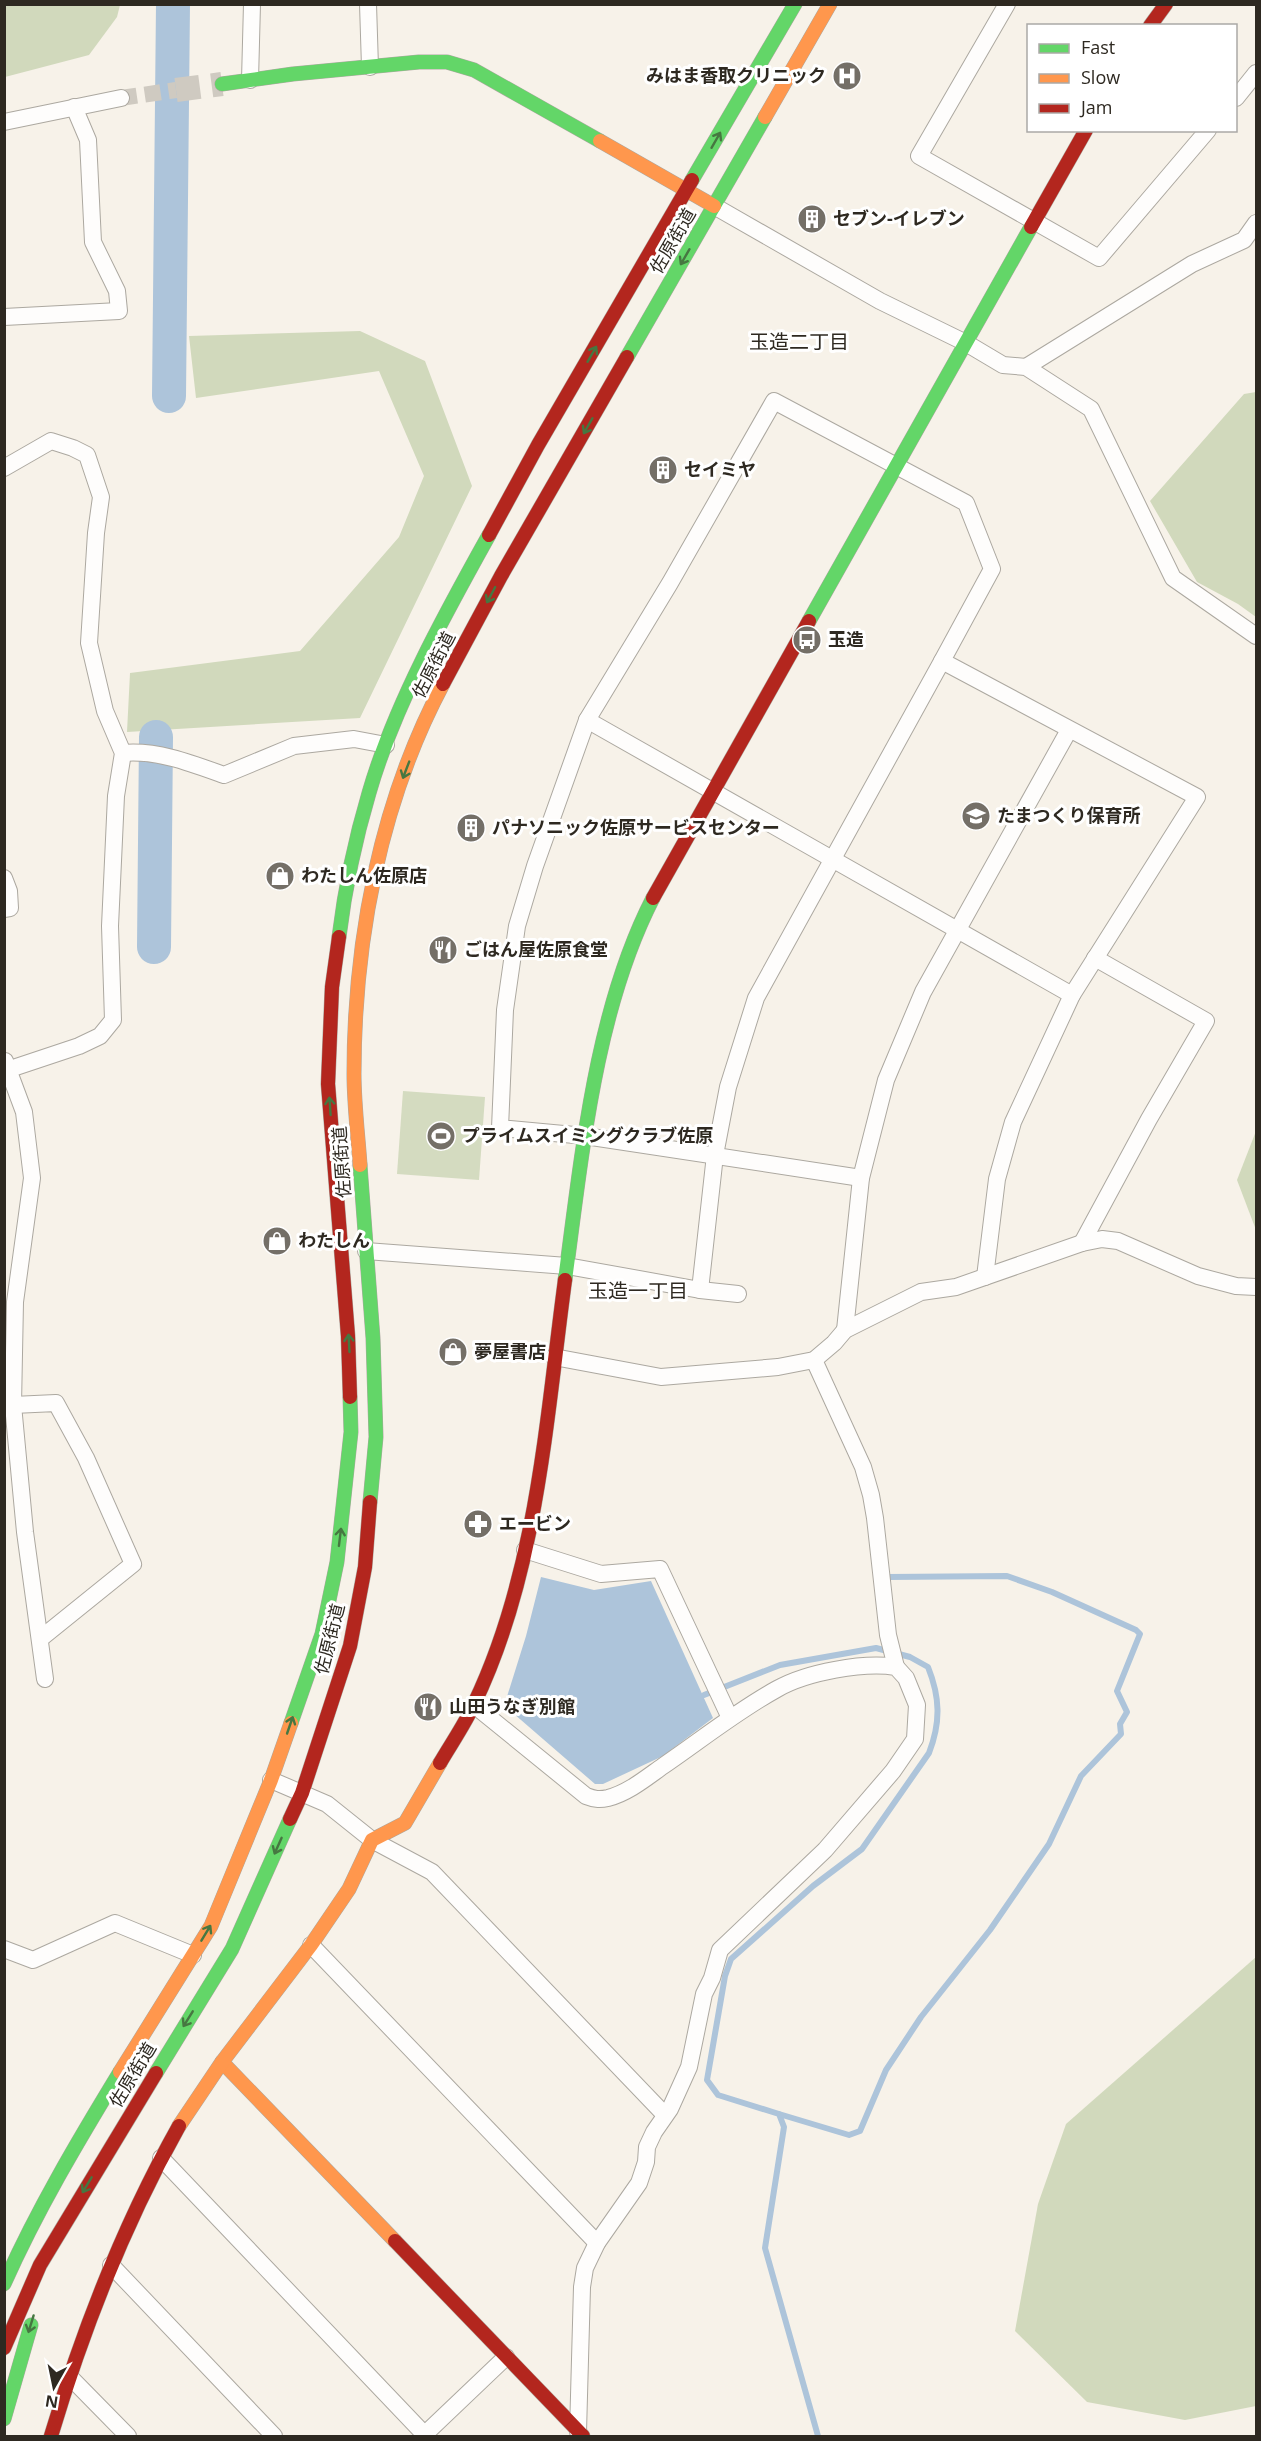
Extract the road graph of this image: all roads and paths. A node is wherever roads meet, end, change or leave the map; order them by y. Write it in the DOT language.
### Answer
graph roads {
  1 [pos="252,4"];
  2 [pos="368,4"];
  3 [pos="795,4"];
  4 [pos="830,4"];
  5 [pos="1007,4"];
  6 [pos="1166,4"];
  7 [pos="1151,24"];
  8 [pos="370,67"];
  9 [pos="1257,73"];
  10 [pos="250,80"];
  11 [pos="222,84"];
  12 [pos="1237,97"];
  13 [pos="121,98"];
  14 [pos="74,107"];
  15 [pos="4,122"];
  16 [pos="1085,132"];
  17 [pos="1206,132"];
  18 [pos="686,190"];
  19 [pos="714,206"];
  20 [pos="1034,222"];
  21 [pos="1257,223"];
  22 [pos="1250,242"];
  23 [pos="4,317"];
  24 [pos="966,343"];
  25 [pos="1026,367"];
  26 [pos="897,466"];
  27 [pos="4,468"];
  28 [pos="1257,636"];
  29 [pos="942,661"];
  30 [pos="587,720"];
  31 [pos="1069,729"];
  32 [pos="386,745"];
  33 [pos="130,753"];
  34 [pos="712,792"];
  35 [pos="834,858"];
  36 [pos="4,878"];
  37 [pos="4,909"];
  38 [pos="957,930"];
  39 [pos="1095,958"];
  40 [pos="1072,995"];
  41 [pos="7,1065"];
  42 [pos="585,1136"];
  43 [pos="715,1155"];
  44 [pos="861,1178"];
  45 [pos="1082,1243"];
  46 [pos="366,1251"];
  47 [pos="567,1266"];
  48 [pos="986,1277"];
  49 [pos="1257,1287"];
  50 [pos="700,1290"];
  51 [pos="738,1294"];
  52 [pos="845,1330"];
  53 [pos="554,1357"];
  54 [pos="814,1360"];
  55 [pos="13,1405"];
  56 [pos="525,1550"];
  57 [pos="40,1639"];
  58 [pos="897,1667"];
  59 [pos="45,1679"];
  60 [pos="474,1705"];
  61 [pos="730,1718"];
  62 [pos="271,1780"];
  63 [pos="302,1793"];
  64 [pos="372,1840"];
  65 [pos="311,1945"];
  66 [pos="4,1949"];
  67 [pos="193,1955"];
  68 [pos="222,2062"];
  69 [pos="665,2115"];
  70 [pos="161,2158"];
  71 [pos="55,2181"];
  72 [pos="72,2210"];
  73 [pos="19,2222"];
  74 [pos="597,2243"];
  75 [pos="111,2265"];
  76 [pos="4,2284"];
  77 [pos="4,2348"];
  78 [pos="506,2357"];
  79 [pos="69,2376"];
  80 [pos="4,2419"];
  81 [pos="580,2434"];
  82 [pos="51,2436"];
  83 [pos="128,2436"];
  84 [pos="274,2436"];
  85 [pos="425,2436"];
  1 -- 10 [label="street"];
  2 -- 8 [label="street"];
  18 -- 3 [label="main road, 佐原街道, one-way"];
  4 -- 19 [label="main road, 佐原街道"];
  5 -- 20 [label="street"];
  6 -- 7 [label="main road"];
  8 -- 10 [label="main road"];
  8 -- 18 [label="main road"];
  9 -- 12 [label="street"];
  10 -- 11 [label="main road"];
  13 -- 14 [label="street"];
  14 -- 15 [label="street"];
  14 -- 23 [label="street"];
  16 -- 20 [label="main road"];
  17 -- 20 [label="street"];
  18 -- 19 [label="main road"];
  32 -- 18 [label="main road, 佐原街道, one-way"];
  19 -- 24 [label="street"];
  19 -- 46 [label="main road, 佐原街道, one-way"];
  20 -- 24 [label="main road"];
  21 -- 22 [label="street"];
  22 -- 25 [label="street"];
  24 -- 25 [label="street"];
  24 -- 26 [label="main road"];
  25 -- 28 [label="street"];
  26 -- 29 [label="street"];
  26 -- 30 [label="street"];
  26 -- 34 [label="main road"];
  27 -- 33 [label="street"];
  29 -- 31 [label="street"];
  29 -- 35 [label="street"];
  30 -- 34 [label="street"];
  30 -- 42 [label="street"];
  31 -- 38 [label="street"];
  31 -- 39 [label="street"];
  32 -- 33 [label="street"];
  62 -- 32 [label="main road, 佐原街道, one-way"];
  33 -- 41 [label="street"];
  34 -- 35 [label="street"];
  34 -- 42 [label="main road"];
  35 -- 38 [label="street"];
  35 -- 43 [label="street"];
  36 -- 37 [label="street"];
  38 -- 40 [label="street"];
  38 -- 44 [label="street"];
  39 -- 40 [label="street"];
  39 -- 45 [label="street"];
  40 -- 48 [label="street"];
  41 -- 55 [label="street"];
  42 -- 43 [label="street"];
  42 -- 47 [label="main road"];
  43 -- 44 [label="street"];
  43 -- 50 [label="street"];
  44 -- 52 [label="street"];
  45 -- 48 [label="street"];
  45 -- 49 [label="street"];
  46 -- 47 [label="street"];
  46 -- 63 [label="main road, 佐原街道"];
  47 -- 50 [label="street"];
  47 -- 53 [label="main road"];
  48 -- 52 [label="street"];
  50 -- 51 [label="street"];
  52 -- 54 [label="street"];
  53 -- 54 [label="street"];
  53 -- 56 [label="main road"];
  54 -- 58 [label="street"];
  55 -- 57 [label="street"];
  55 -- 57 [label="street"];
  56 -- 60 [label="main road"];
  56 -- 61 [label="street"];
  57 -- 59 [label="street"];
  58 -- 61 [label="street"];
  58 -- 69 [label="street"];
  60 -- 61 [label="street"];
  60 -- 64 [label="main road"];
  62 -- 63 [label="street"];
  67 -- 62 [label="main road, 佐原街道, one-way"];
  63 -- 64 [label="street"];
  63 -- 72 [label="main road, 佐原街道, one-way"];
  64 -- 65 [label="main road"];
  64 -- 69 [label="street"];
  65 -- 68 [label="main road"];
  65 -- 74 [label="street"];
  66 -- 67 [label="street"];
  67 -- 71 [label="main road, 佐原街道"];
  68 -- 70 [label="main road"];
  68 -- 78 [label="main road"];
  69 -- 74 [label="street"];
  70 -- 75 [label="main road"];
  70 -- 85 [label="street"];
  71 -- 73 [label="main road"];
  71 -- 76 [label="main road, 佐原街道"];
  72 -- 77 [label="main road, 佐原街道"];
  72 -- 80 [label="main road, one-way"];
  74 -- 81 [label="street"];
  75 -- 79 [label="main road"];
  75 -- 84 [label="street"];
  78 -- 81 [label="main road"];
  78 -- 85 [label="street"];
  79 -- 82 [label="main road"];
  79 -- 83 [label="street"];
}
